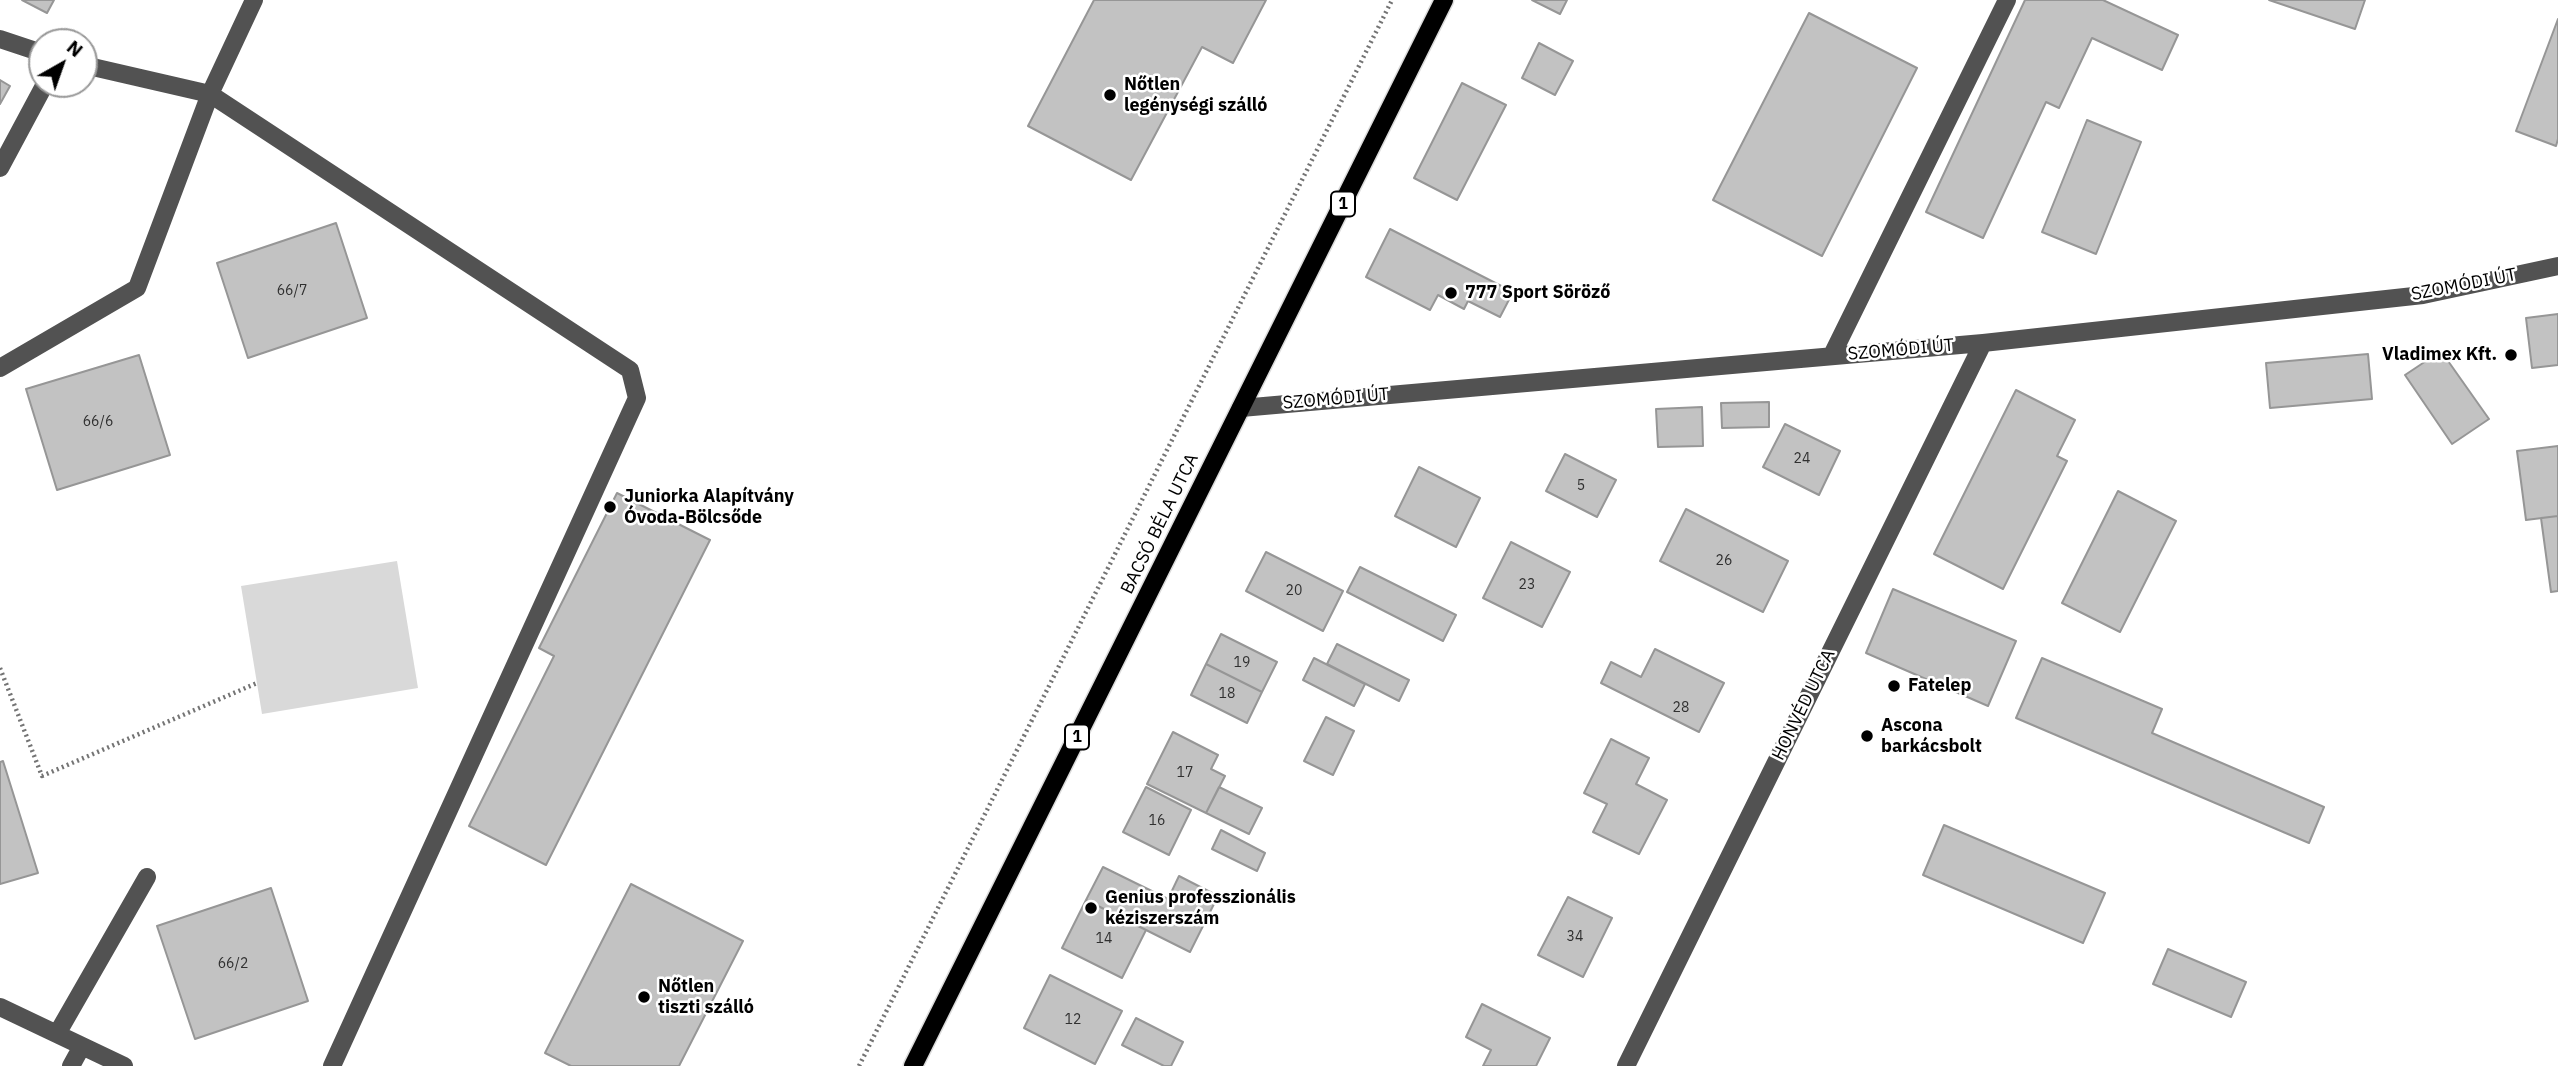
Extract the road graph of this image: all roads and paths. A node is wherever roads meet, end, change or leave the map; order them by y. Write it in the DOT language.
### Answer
graph roads {
  1 [pos="254,0"];
  2 [pos="1392,0"];
  3 [pos="1444,0"];
  4 [pos="2007,0"];
  5 [pos="0,39"];
  6 [pos="28,48"];
  7 [pos="98,68"];
  8 [pos="210,94"];
  9 [pos="37,98"];
  10 [pos="0,168"];
  11 [pos="2558,266"];
  12 [pos="1983,343"];
  13 [pos="1832,355"];
  14 [pos="0,368"];
  15 [pos="1241,408"];
  16 [pos="0,668"];
  17 [pos="257,683"];
  18 [pos="147,877"];
  19 [pos="0,1007"];
  20 [pos="57,1034"];
  21 [pos="82,1046"];
  22 [pos="71,1066"];
  23 [pos="124,1066"];
  24 [pos="332,1066"];
  25 [pos="859,1066"];
  26 [pos="913,1066"];
  27 [pos="1626,1066"];
  1 -- 8 [label="street"];
  2 -- 25 [label="path"];
  3 -- 15 [label="main road, BACSÓ BÉLA UTCA / 1"];
  4 -- 13 [label="street"];
  5 -- 6 [label="street"];
  7 -- 8 [label="street"];
  8 -- 14 [label="street"];
  8 -- 24 [label="street"];
  9 -- 10 [label="street"];
  11 -- 12 [label="street, SZOMÓDI ÚT"];
  12 -- 13 [label="street, SZOMÓDI ÚT"];
  12 -- 27 [label="street, HONVÉD UTCA"];
  13 -- 15 [label="street, SZOMÓDI ÚT"];
  15 -- 26 [label="main road, BACSÓ BÉLA UTCA / 1"];
  16 -- 17 [label="path"];
  18 -- 20 [label="street"];
  19 -- 20 [label="street"];
  20 -- 21 [label="street"];
  21 -- 22 [label="street"];
  21 -- 23 [label="street"];
}
